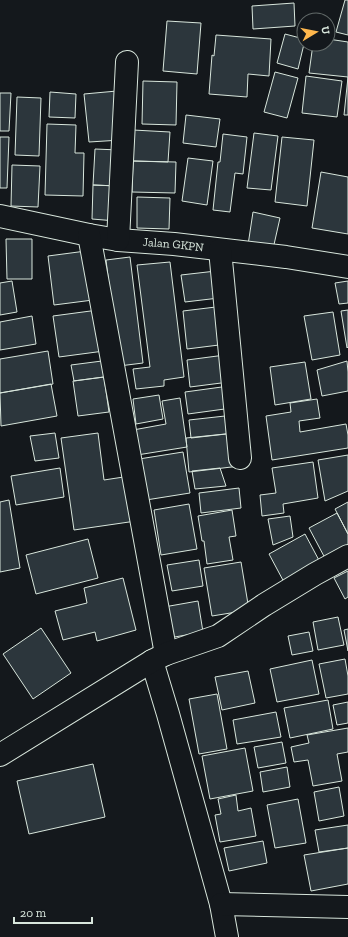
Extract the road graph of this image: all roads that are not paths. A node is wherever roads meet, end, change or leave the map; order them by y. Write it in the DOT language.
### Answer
graph roads {
  1 [pos="127,62"];
  2 [pos="0,216"];
  3 [pos="89,235"];
  4 [pos="118,240"];
  5 [pos="220,250"];
  6 [pos="348,267"];
  7 [pos="240,458"];
  8 [pos="348,556"];
  9 [pos="159,658"];
  10 [pos="0,755"];
  11 [pos="221,904"];
  12 [pos="348,907"];
  13 [pos="227,937"];
  1 -- 4 [label="street"];
  2 -- 3 [label="street, Jalan GKPN"];
  3 -- 4 [label="street, Jalan GKPN"];
  3 -- 9 [label="street"];
  4 -- 5 [label="street, Jalan GKPN"];
  5 -- 6 [label="street, Jalan GKPN"];
  5 -- 7 [label="street"];
  8 -- 9 [label="street"];
  9 -- 10 [label="street"];
  9 -- 11 [label="street"];
  11 -- 12 [label="street"];
  11 -- 13 [label="street"];
}
